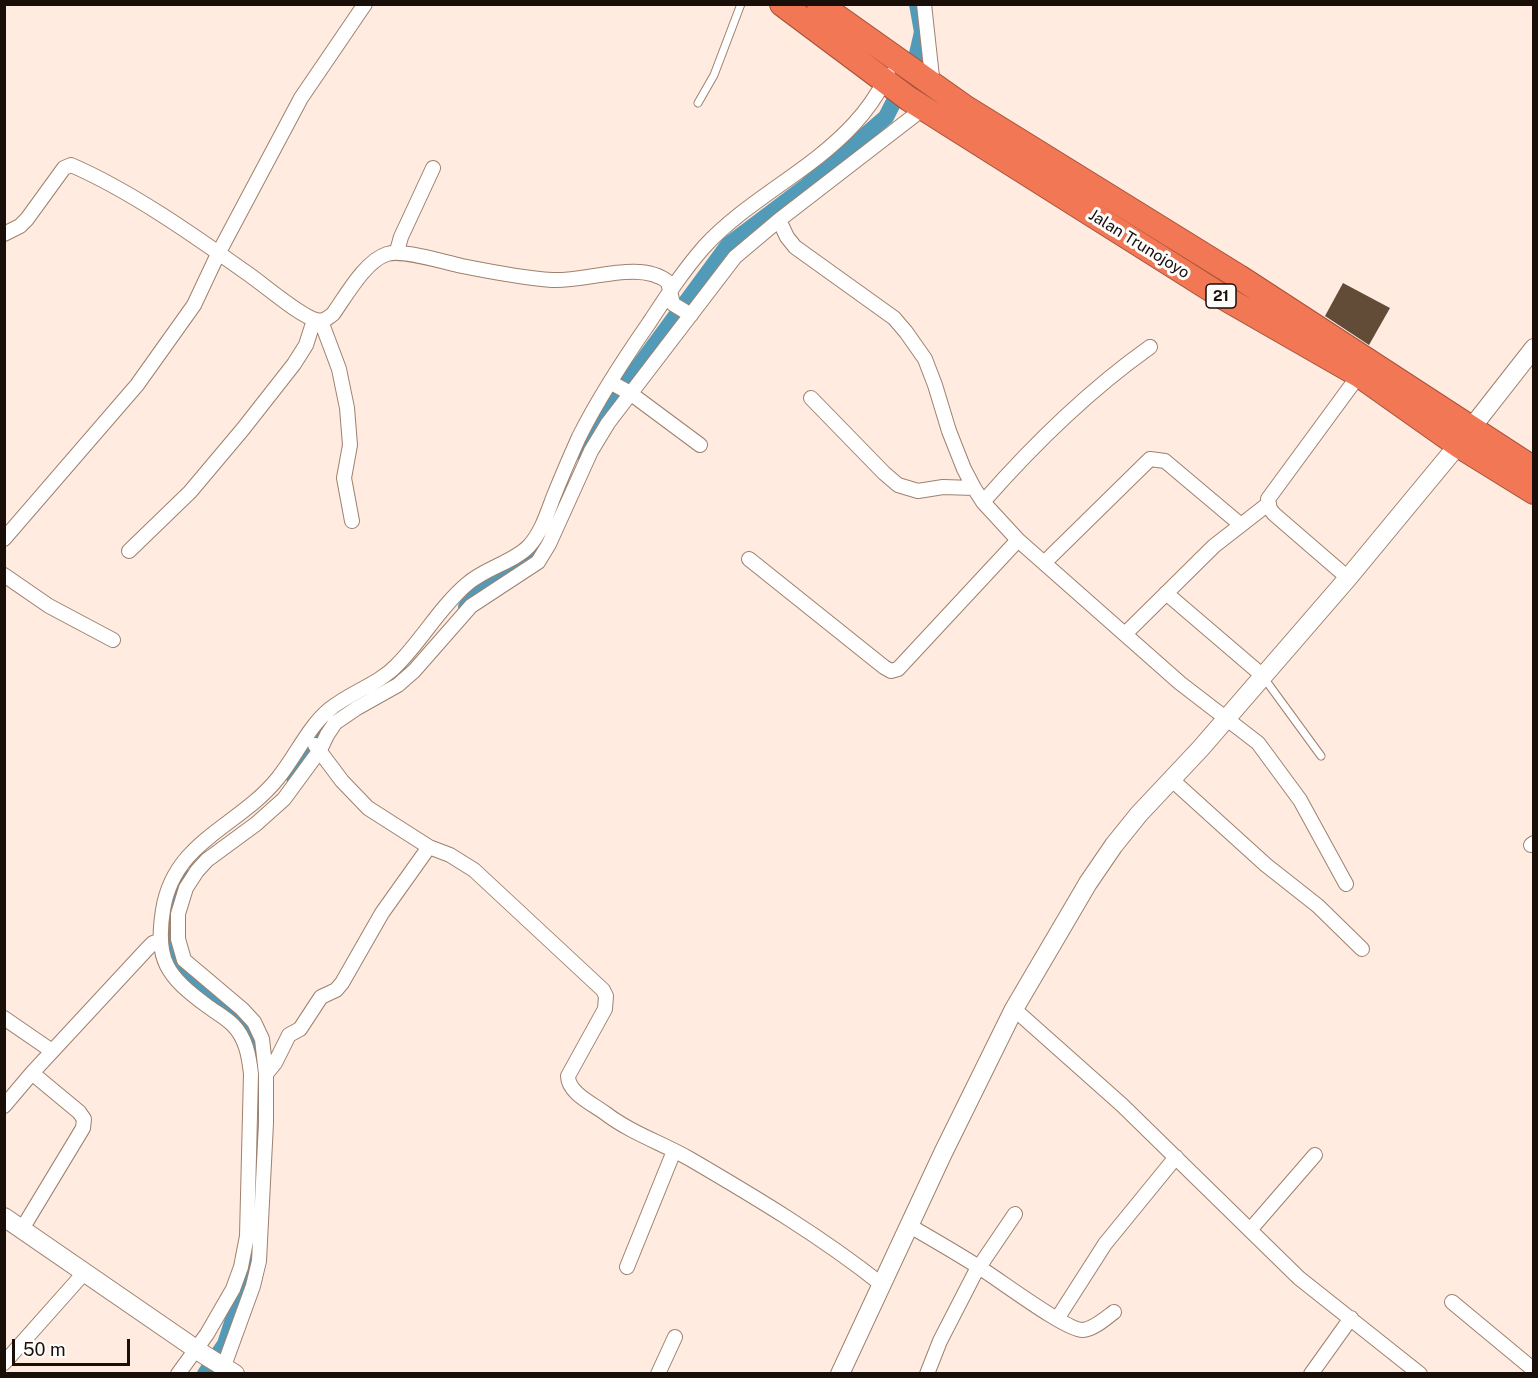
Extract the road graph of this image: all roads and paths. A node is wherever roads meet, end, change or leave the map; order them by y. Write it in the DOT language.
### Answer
graph roads {
  1 [pos="365,4"];
  2 [pos="741,4"];
  3 [pos="782,4"];
  4 [pos="819,4"];
  5 [pos="924,4"];
  6 [pos="908,83"];
  7 [pos="698,103"];
  8 [pos="433,168"];
  9 [pos="779,220"];
  10 [pos="4,234"];
  11 [pos="399,244"];
  12 [pos="218,254"];
  13 [pos="671,289"];
  14 [pos="683,310"];
  15 [pos="317,320"];
  16 [pos="1150,347"];
  17 [pos="1531,351"];
  18 [pos="1364,369"];
  19 [pos="621,387"];
  20 [pos="811,398"];
  21 [pos="1464,437"];
  22 [pos="700,445"];
  23 [pos="1533,469"];
  24 [pos="974,488"];
  25 [pos="1533,492"];
  26 [pos="983,502"];
  27 [pos="1268,504"];
  28 [pos="352,521"];
  29 [pos="1241,525"];
  30 [pos="4,539"];
  31 [pos="1018,540"];
  32 [pos="129,551"];
  33 [pos="533,556"];
  34 [pos="749,560"];
  35 [pos="1044,563"];
  36 [pos="4,575"];
  37 [pos="1348,578"];
  38 [pos="490,580"];
  39 [pos="1166,594"];
  40 [pos="1125,634"];
  41 [pos="113,640"];
  42 [pos="1263,676"];
  43 [pos="1226,719"];
  44 [pos="313,744"];
  45 [pos="1321,756"];
  46 [pos="1171,779"];
  47 [pos="429,847"];
  48 [pos="1346,884"];
  49 [pos="168,932"];
  50 [pos="1362,950"];
  51 [pos="1014,1009"];
  52 [pos="4,1018"];
  53 [pos="52,1051"];
  54 [pos="32,1073"];
  55 [pos="266,1074"];
  56 [pos="4,1106"];
  57 [pos="674,1150"];
  58 [pos="1315,1155"];
  59 [pos="1176,1157"];
  60 [pos="257,1166"];
  61 [pos="1015,1215"];
  62 [pos="4,1217"];
  63 [pos="909,1226"];
  64 [pos="22,1229"];
  65 [pos="1250,1230"];
  66 [pos="627,1267"];
  67 [pos="979,1267"];
  68 [pos="84,1273"];
  69 [pos="881,1284"];
  70 [pos="1452,1302"];
  71 [pos="1114,1312"];
  72 [pos="1351,1318"];
  73 [pos="1057,1319"];
  74 [pos="675,1337"];
  75 [pos="4,1363"];
  76 [pos="216,1364"];
  77 [pos="1403,1368"];
  78 [pos="1533,1370"];
  79 [pos="178,1374"];
  80 [pos="658,1374"];
  81 [pos="840,1374"];
  82 [pos="927,1374"];
  83 [pos="1311,1374"];
  84 [pos="1420,1374"];
  1 -- 12 [label="street"];
  2 -- 7 [label="lane"];
  3 -- 6 [label="highway, Jalan Trunojoyo / 21"];
  4 -- 6 [label="highway, Jalan Trunojoyo / 21"];
  5 -- 6 [label="street"];
  6 -- 9 [label="street"];
  6 -- 13 [label="street"];
  6 -- 18 [label="highway, Jalan Trunojoyo / 21"];
  8 -- 11 [label="street"];
  9 -- 14 [label="street"];
  9 -- 24 [label="street"];
  10 -- 12 [label="street"];
  11 -- 13 [label="street"];
  11 -- 15 [label="street"];
  12 -- 15 [label="street"];
  12 -- 30 [label="street"];
  13 -- 14 [label="street"];
  13 -- 19 [label="street"];
  14 -- 19 [label="street"];
  15 -- 28 [label="street"];
  15 -- 32 [label="street"];
  16 -- 26 [label="street"];
  17 -- 21 [label="main road"];
  18 -- 21 [label="highway, Jalan Trunojoyo / 21"];
  18 -- 27 [label="street"];
  19 -- 22 [label="street"];
  19 -- 33 [label="street"];
  19 -- 33 [label="street"];
  20 -- 24 [label="street"];
  21 -- 23 [label="highway, Jalan Trunojoyo / 21"];
  21 -- 25 [label="highway, Jalan Trunojoyo / 21"];
  21 -- 37 [label="main road"];
  24 -- 26 [label="street"];
  26 -- 31 [label="street"];
  27 -- 29 [label="street"];
  27 -- 37 [label="street"];
  29 -- 35 [label="street"];
  29 -- 39 [label="street"];
  31 -- 34 [label="street"];
  31 -- 35 [label="street"];
  33 -- 38 [label="street"];
  33 -- 38 [label="street"];
  35 -- 40 [label="street"];
  36 -- 41 [label="street"];
  37 -- 42 [label="main road"];
  38 -- 44 [label="street"];
  38 -- 44 [label="street"];
  39 -- 40 [label="street"];
  39 -- 42 [label="street"];
  40 -- 43 [label="street"];
  42 -- 43 [label="main road"];
  42 -- 45 [label="lane"];
  43 -- 46 [label="main road"];
  43 -- 48 [label="street"];
  44 -- 47 [label="street"];
  44 -- 49 [label="street"];
  46 -- 50 [label="street"];
  46 -- 51 [label="main road"];
  47 -- 55 [label="street"];
  47 -- 57 [label="street"];
  49 -- 53 [label="street"];
  49 -- 55 [label="street"];
  49 -- 60 [label="street"];
  51 -- 59 [label="street"];
  51 -- 63 [label="main road"];
  52 -- 53 [label="street"];
  53 -- 54 [label="street"];
  54 -- 56 [label="street"];
  54 -- 64 [label="street"];
  55 -- 60 [label="street"];
  57 -- 66 [label="street"];
  57 -- 69 [label="street"];
  58 -- 65 [label="street"];
  59 -- 65 [label="street"];
  59 -- 73 [label="street"];
  60 -- 76 [label="street"];
  60 -- 76 [label="street"];
  61 -- 67 [label="street"];
  62 -- 64 [label="main road"];
  63 -- 67 [label="street"];
  63 -- 69 [label="main road"];
  64 -- 68 [label="main road"];
  65 -- 72 [label="street"];
  67 -- 73 [label="street"];
  67 -- 82 [label="street"];
  68 -- 75 [label="street"];
  68 -- 76 [label="main road"];
  69 -- 81 [label="main road"];
  70 -- 78 [label="street"];
  71 -- 73 [label="street"];
  72 -- 77 [label="street"];
  72 -- 83 [label="street"];
  74 -- 80 [label="street"];
  76 -- 79 [label="street"];
  77 -- 84 [label="street"];
}
